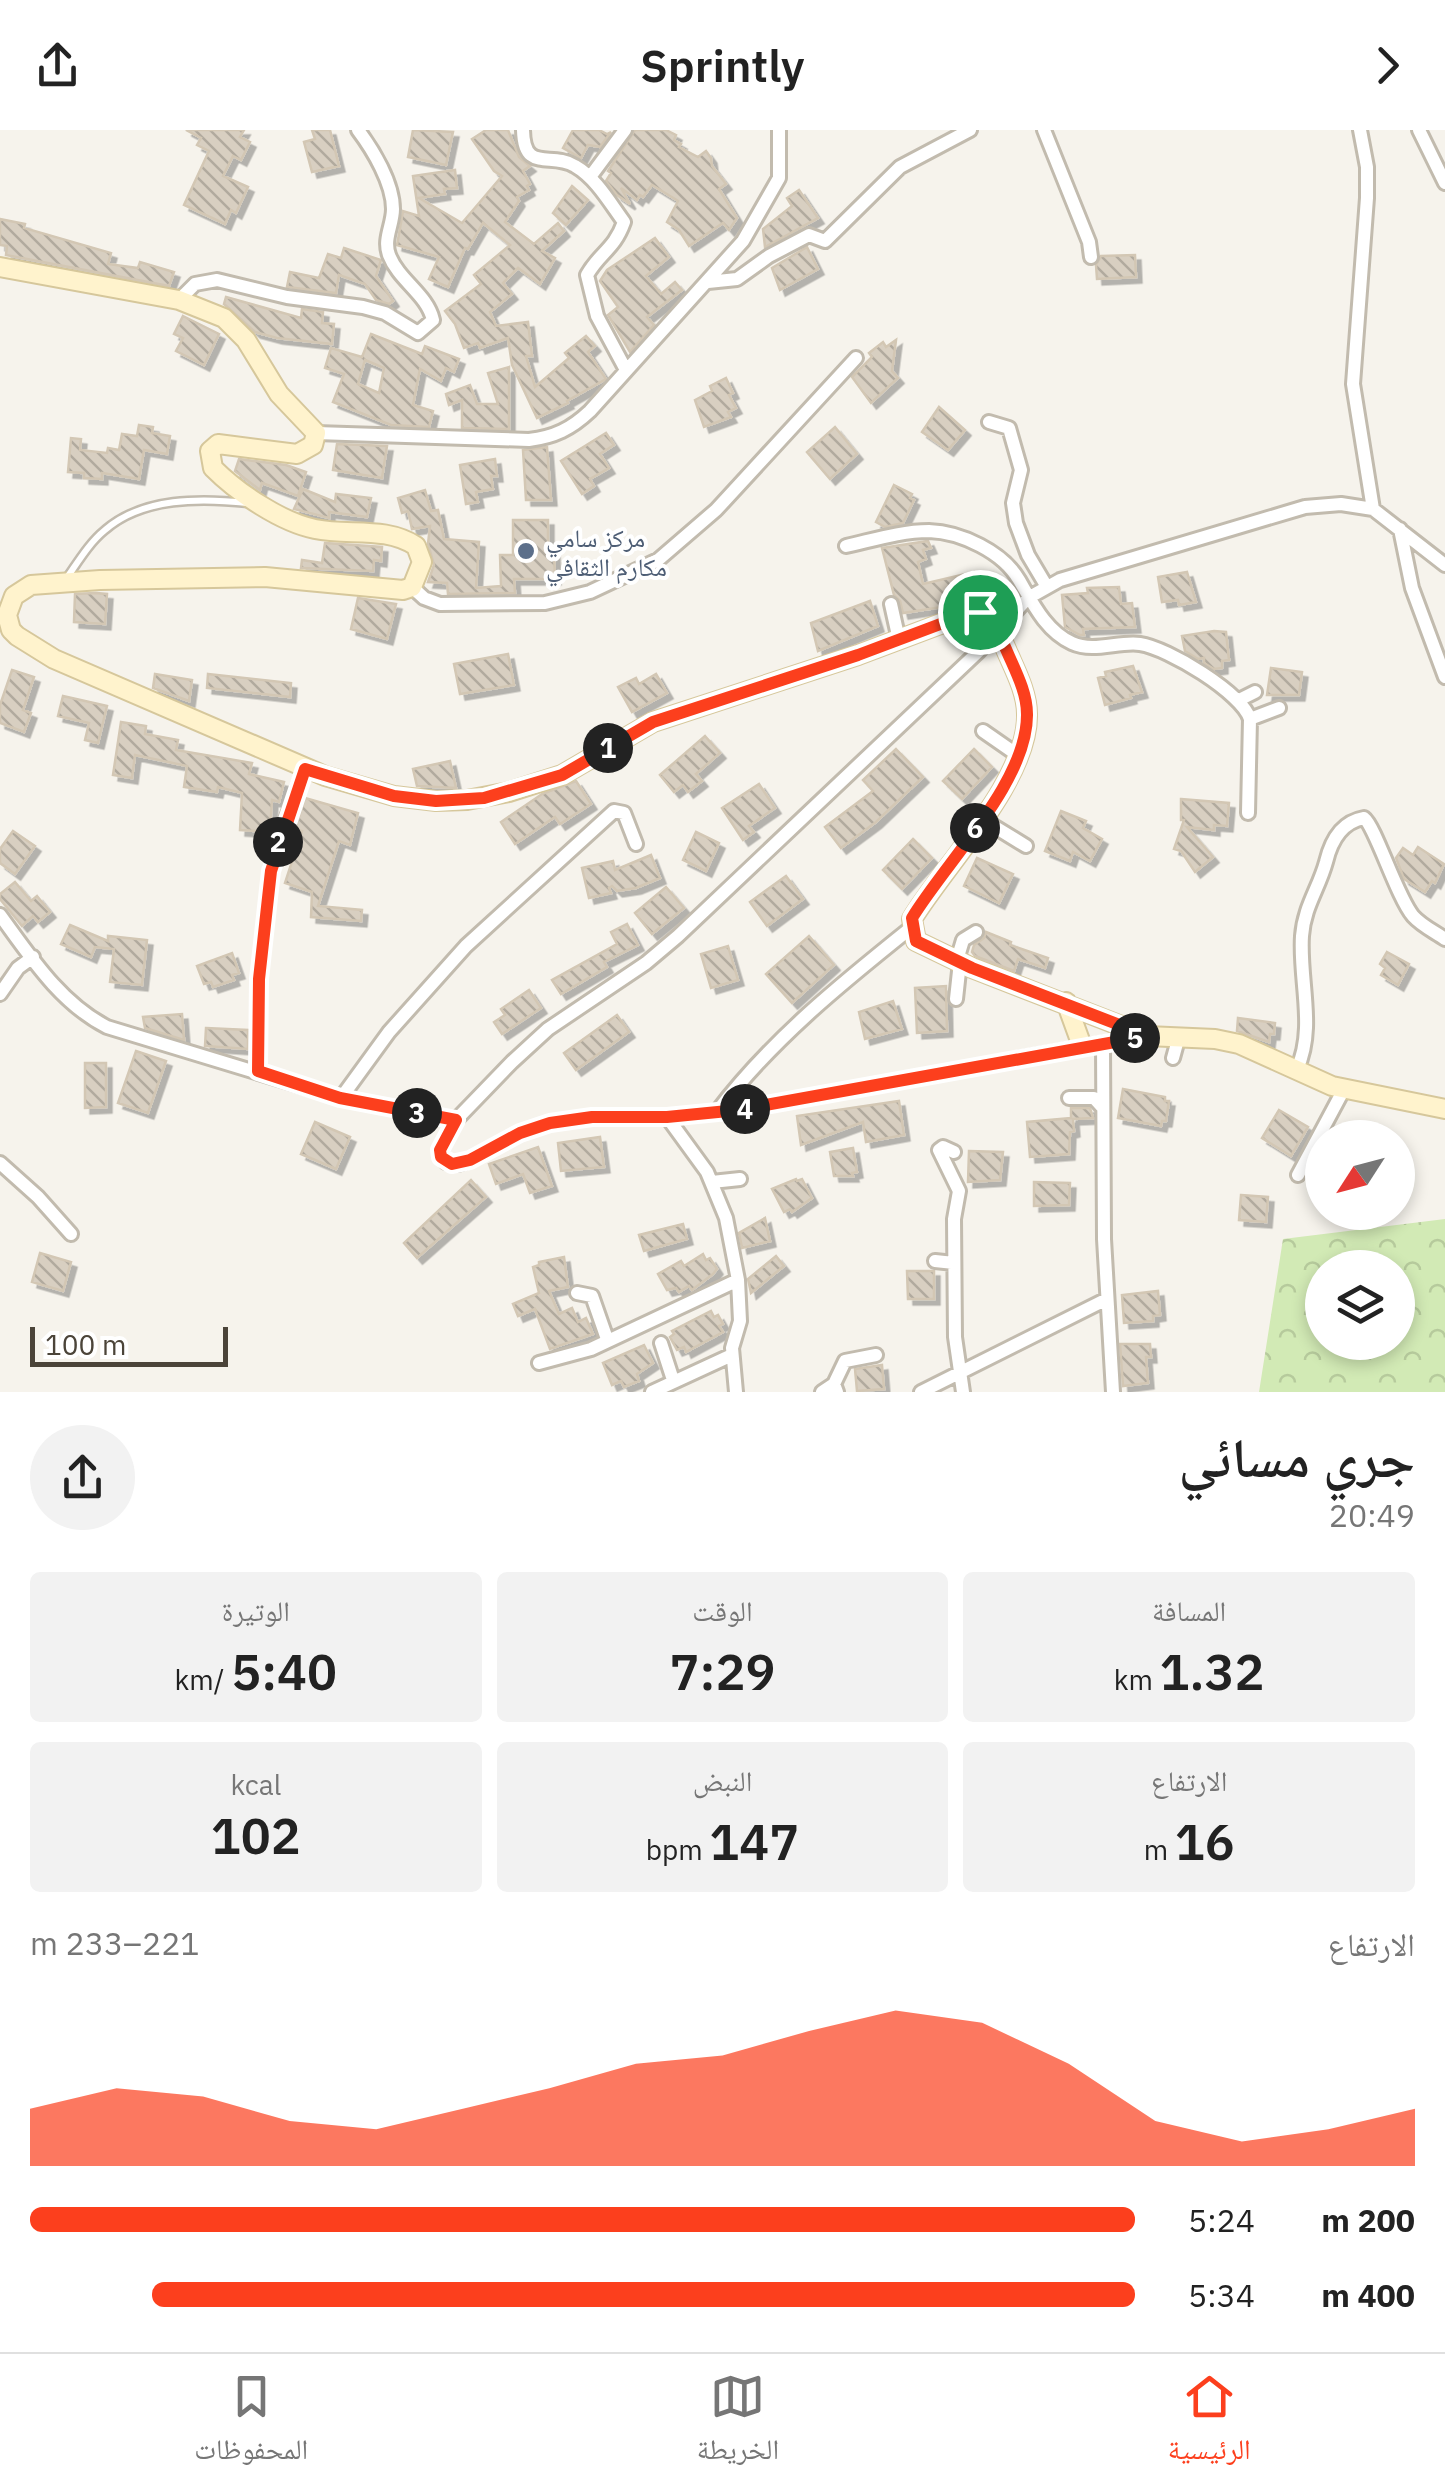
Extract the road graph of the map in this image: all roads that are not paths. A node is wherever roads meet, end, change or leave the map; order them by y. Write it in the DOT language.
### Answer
graph roads {
  1 [pos="358,130"];
  2 [pos="523,130"];
  3 [pos="626,130"];
  4 [pos="779,130"];
  5 [pos="970,130"];
  6 [pos="1044,130"];
  7 [pos="1360,130"];
  8 [pos="1419,130"];
  9 [pos="590,178"];
  10 [pos="1445,183"];
  11 [pos="1091,257"];
  12 [pos="0,267"];
  13 [pos="708,282"];
  14 [pos="179,300"];
  15 [pos="856,358"];
  16 [pos="626,370"];
  17 [pos="989,422"];
  18 [pos="316,433"];
  19 [pos="264,505"];
  20 [pos="1373,509"];
  21 [pos="1400,529"];
  22 [pos="846,546"];
  23 [pos="1445,565"];
  24 [pos="64,582"];
  25 [pos="412,587"];
  26 [pos="1047,587"];
  27 [pos="1028,598"];
  28 [pos="891,604"];
  29 [pos="3,615"];
  30 [pos="997,633"];
  31 [pos="899,640"];
  32 [pos="1445,677"];
  33 [pos="1255,692"];
  34 [pos="1239,700"];
  35 [pos="1279,708"];
  36 [pos="1250,720"];
  37 [pos="984,731"];
  38 [pos="1019,756"];
  39 [pos="305,769"];
  40 [pos="1248,813"];
  41 [pos="982,819"];
  42 [pos="636,844"];
  43 [pos="1026,846"];
  44 [pos="0,915"];
  45 [pos="912,927"];
  46 [pos="976,932"];
  47 [pos="1445,939"];
  48 [pos="33,957"];
  49 [pos="958,961"];
  50 [pos="0,994"];
  51 [pos="956,999"];
  52 [pos="1066,1002"];
  53 [pos="1148,1036"];
  54 [pos="1179,1036"];
  55 [pos="1103,1044"];
  56 [pos="1082,1046"];
  57 [pos="1173,1058"];
  58 [pos="1297,1069"];
  59 [pos="258,1071"];
  60 [pos="1344,1089"];
  61 [pos="340,1098"];
  62 [pos="1070,1098"];
  63 [pos="1103,1108"];
  64 [pos="1445,1109"];
  65 [pos="716,1112"];
  66 [pos="667,1117"];
  67 [pos="456,1120"];
  68 [pos="954,1152"];
  69 [pos="0,1163"];
  70 [pos="1298,1175"];
  71 [pos="740,1179"];
  72 [pos="712,1182"];
  73 [pos="71,1234"];
  74 [pos="936,1262"];
  75 [pos="954,1263"];
  76 [pos="738,1280"];
  77 [pos="578,1293"];
  78 [pos="1107,1299"];
  79 [pos="607,1339"];
  80 [pos="661,1343"];
  81 [pos="732,1355"];
  82 [pos="876,1355"];
  83 [pos="539,1363"];
  84 [pos="961,1372"];
  85 [pos="673,1380"];
  86 [pos="831,1389"];
  87 [pos="652,1392"];
  88 [pos="736,1392"];
  89 [pos="922,1392"];
  90 [pos="962,1392"];
  91 [pos="1113,1392"];
  1 -- 14 [label="street"];
  2 -- 9 [label="street"];
  3 -- 9 [label="street"];
  4 -- 13 [label="street"];
  5 -- 13 [label="street"];
  6 -- 11 [label="street"];
  7 -- 20 [label="street"];
  8 -- 10 [label="street"];
  9 -- 16 [label="street"];
  12 -- 14 [label="main road"];
  13 -- 16 [label="street"];
  14 -- 18 [label="main road"];
  15 -- 25 [label="street"];
  16 -- 18 [label="street"];
  17 -- 26 [label="street"];
  18 -- 19 [label="main road"];
  19 -- 24 [label="lane"];
  19 -- 25 [label="main road"];
  20 -- 21 [label="street"];
  20 -- 26 [label="street"];
  21 -- 23 [label="street"];
  21 -- 32 [label="street"];
  22 -- 27 [label="street"];
  24 -- 25 [label="main road"];
  24 -- 29 [label="main road"];
  26 -- 27 [label="street"];
  27 -- 30 [label="street"];
  27 -- 34 [label="street"];
  28 -- 31 [label="street"];
  29 -- 39 [label="main road"];
  30 -- 31 [label="main road"];
  30 -- 38 [label="main road"];
  30 -- 67 [label="street"];
  31 -- 39 [label="main road"];
  33 -- 34 [label="street"];
  34 -- 36 [label="street"];
  35 -- 36 [label="street"];
  36 -- 40 [label="street"];
  37 -- 38 [label="street"];
  38 -- 41 [label="main road"];
  39 -- 59 [label="street"];
  41 -- 43 [label="street"];
  41 -- 45 [label="main road"];
  42 -- 61 [label="street"];
  44 -- 48 [label="street"];
  45 -- 49 [label="main road"];
  45 -- 65 [label="street"];
  46 -- 49 [label="street"];
  47 -- 58 [label="street"];
  48 -- 50 [label="street"];
  48 -- 59 [label="street"];
  49 -- 51 [label="street"];
  49 -- 52 [label="main road"];
  52 -- 53 [label="main road"];
  52 -- 56 [label="main road"];
  53 -- 54 [label="main road"];
  53 -- 55 [label="street"];
  54 -- 57 [label="street"];
  54 -- 58 [label="main road"];
  55 -- 56 [label="street"];
  55 -- 63 [label="street"];
  56 -- 65 [label="street"];
  58 -- 60 [label="main road"];
  59 -- 61 [label="street"];
  60 -- 64 [label="main road"];
  60 -- 70 [label="street"];
  61 -- 67 [label="street"];
  62 -- 63 [label="street"];
  63 -- 78 [label="street"];
  65 -- 66 [label="street"];
  66 -- 67 [label="street"];
  66 -- 72 [label="street"];
  68 -- 75 [label="street"];
  69 -- 73 [label="street"];
  71 -- 72 [label="street"];
  72 -- 76 [label="street"];
  74 -- 75 [label="street"];
  75 -- 84 [label="street"];
  76 -- 79 [label="street"];
  76 -- 81 [label="street"];
  77 -- 79 [label="street"];
  78 -- 84 [label="street"];
  78 -- 91 [label="street"];
  79 -- 83 [label="street"];
  80 -- 85 [label="street"];
  81 -- 85 [label="street"];
  81 -- 88 [label="street"];
  82 -- 86 [label="street"];
  84 -- 89 [label="street"];
  84 -- 90 [label="street"];
  85 -- 87 [label="street"];
}
